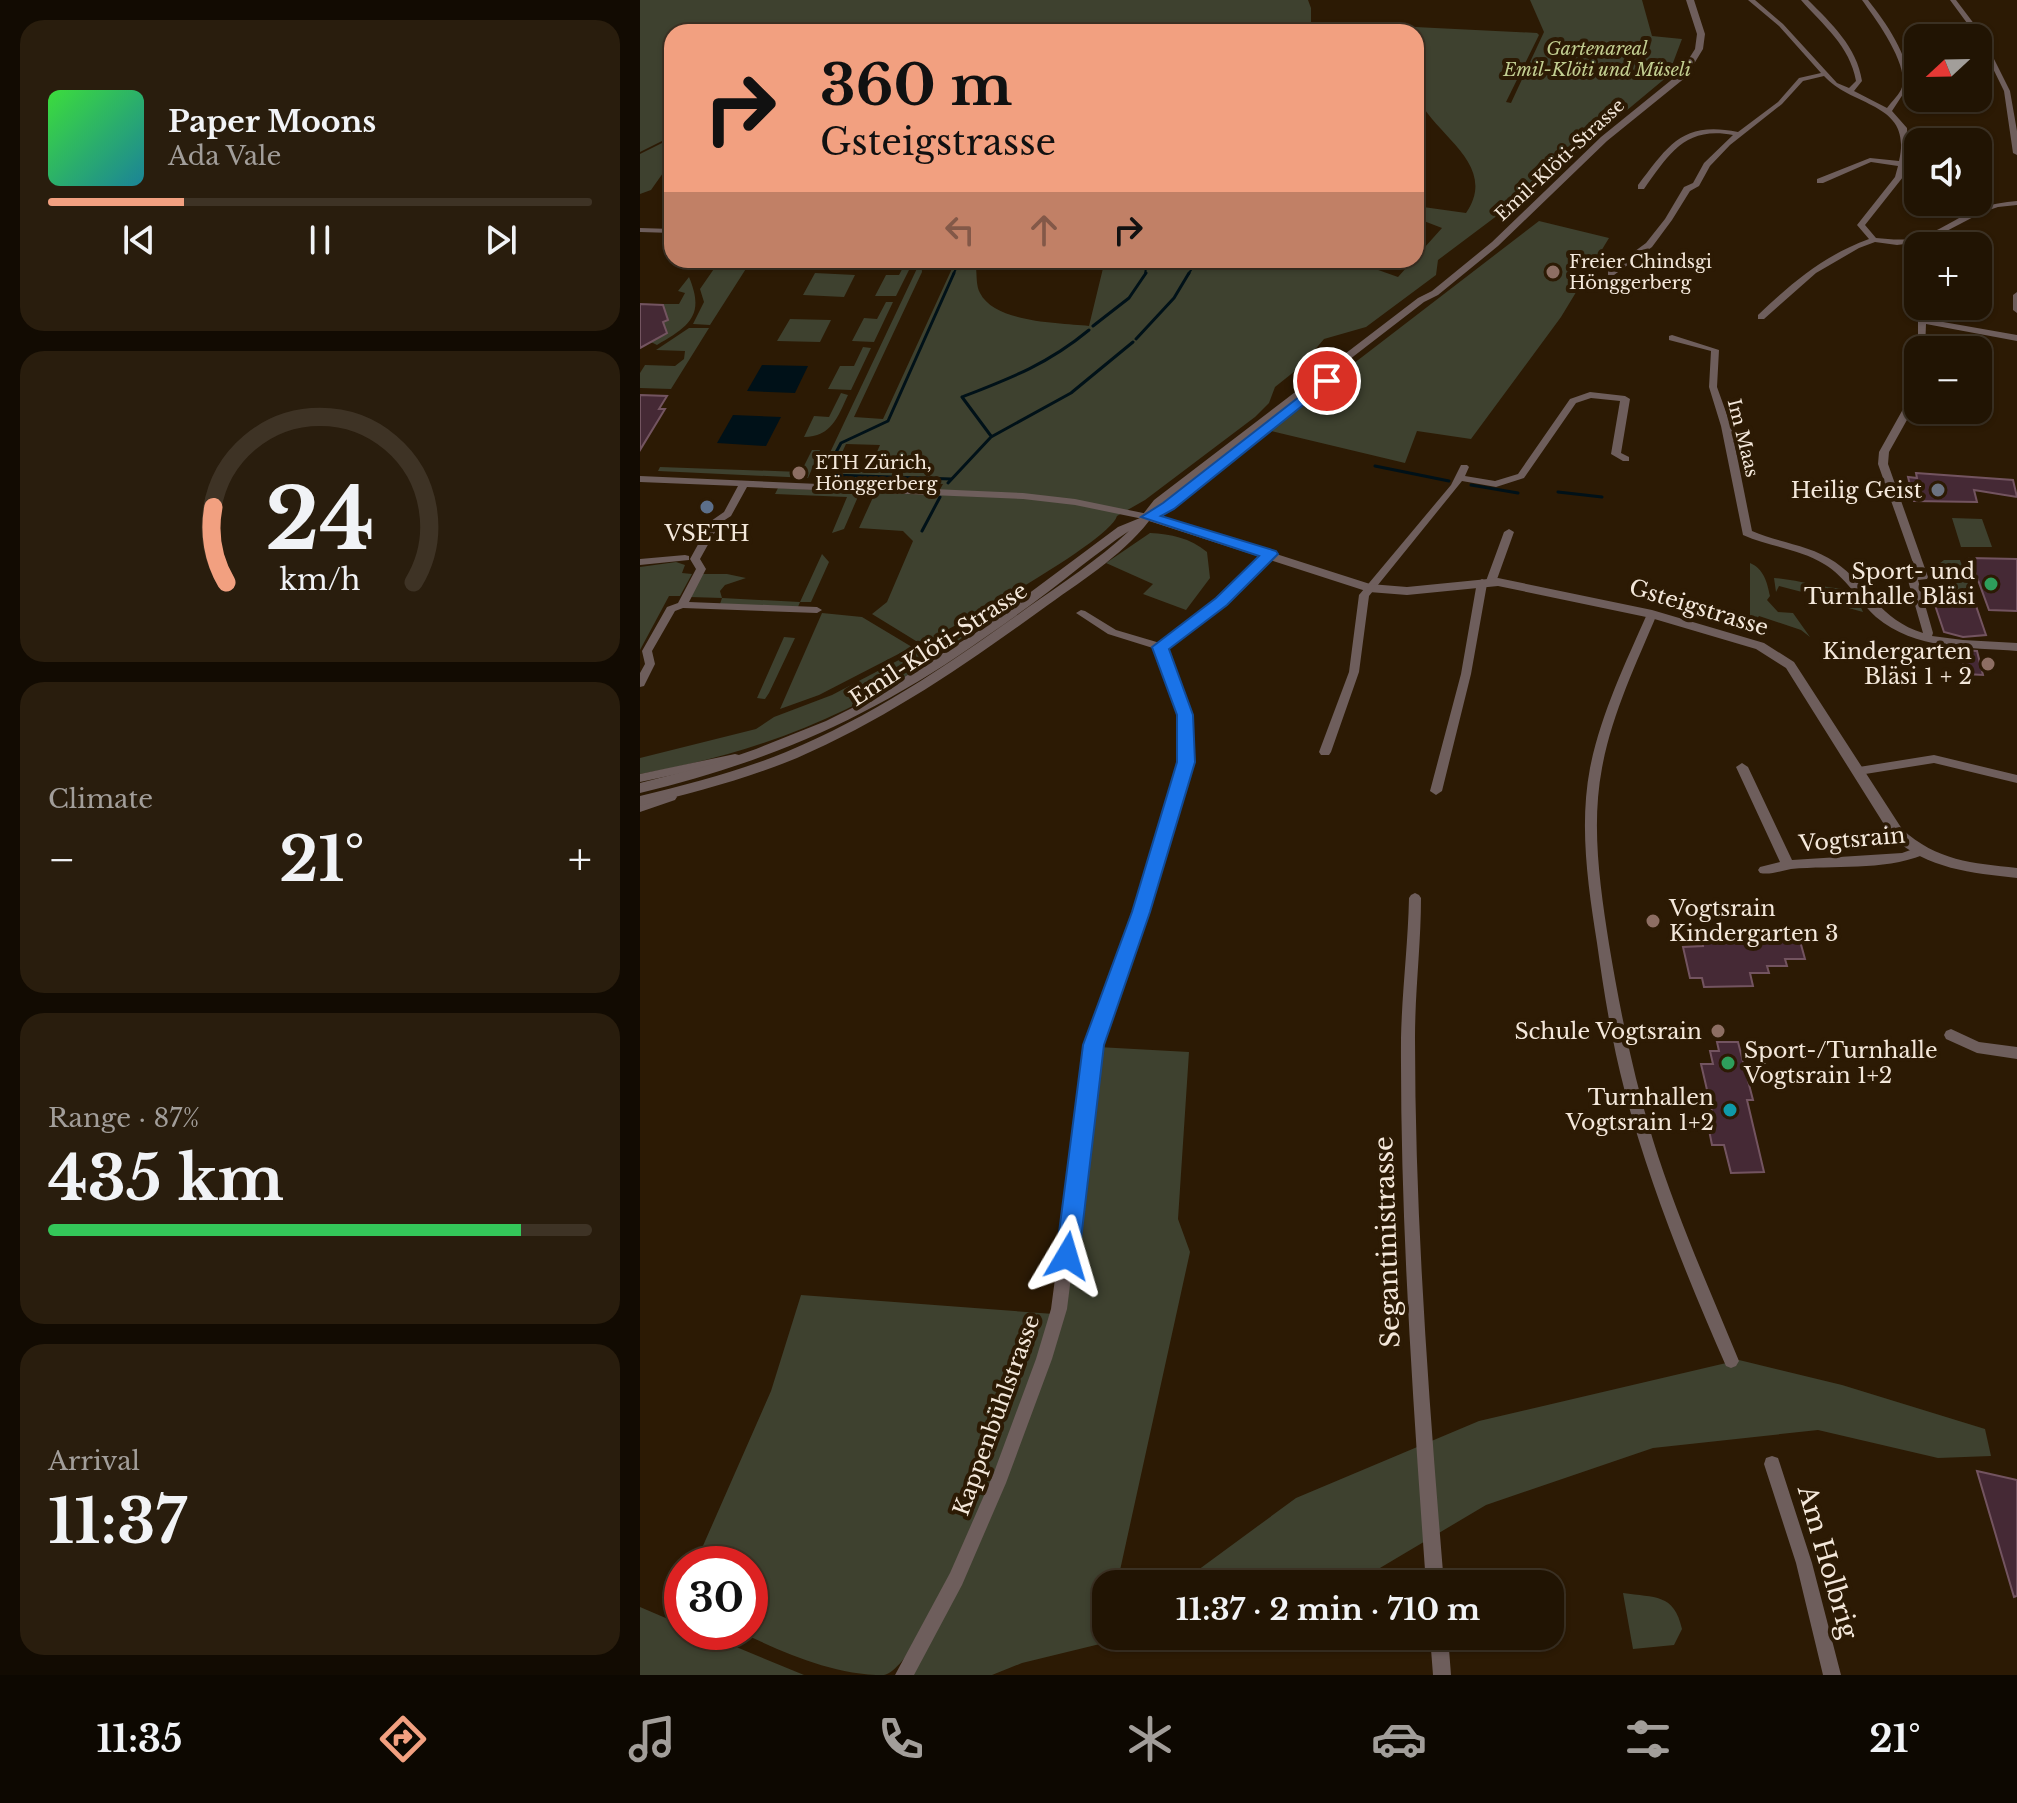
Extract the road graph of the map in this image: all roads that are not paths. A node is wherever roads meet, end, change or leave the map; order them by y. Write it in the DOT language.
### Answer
graph roads {
  1 [pos="1690,0"];
  2 [pos="1804,0"];
  3 [pos="1865,0"];
  4 [pos="1953,0"];
  5 [pos="1757,1"];
  6 [pos="1824,74"];
  7 [pos="1849,92"];
  8 [pos="1888,111"];
  9 [pos="1739,134"];
  10 [pos="2017,153"];
  11 [pos="1902,164"];
  12 [pos="1820,181"];
  13 [pos="1641,187"];
  14 [pos="2017,203"];
  15 [pos="640,230"];
  16 [pos="664,231"];
  17 [pos="1944,232"];
  18 [pos="1874,240"];
  19 [pos="1904,245"];
  20 [pos="1611,273"];
  21 [pos="2017,295"];
  22 [pos="2017,310"];
  23 [pos="1761,317"];
  24 [pos="1924,321"];
  25 [pos="1922,336"];
  26 [pos="1672,338"];
  27 [pos="2017,338"];
  28 [pos="1904,419"];
  29 [pos="1626,459"];
  30 [pos="1464,467"];
  31 [pos="1459,478"];
  32 [pos="640,479"];
  33 [pos="744,484"];
  34 [pos="1148,517"];
  35 [pos="1509,532"];
  36 [pos="1270,554"];
  37 [pos="685,558"];
  38 [pos="640,562"];
  39 [pos="1487,582"];
  40 [pos="1369,588"];
  41 [pos="682,605"];
  42 [pos="817,610"];
  43 [pos="1081,613"];
  44 [pos="1652,614"];
  45 [pos="1926,638"];
  46 [pos="1161,647"];
  47 [pos="2017,647"];
  48 [pos="640,683"];
  49 [pos="1325,752"];
  50 [pos="761,753"];
  51 [pos="1742,767"];
  52 [pos="1859,771"];
  53 [pos="640,778"];
  54 [pos="2017,779"];
  55 [pos="640,788"];
  56 [pos="690,789"];
  57 [pos="1436,791"];
  58 [pos="640,801"];
  59 [pos="640,808"];
  60 [pos="1919,852"];
  61 [pos="1788,865"];
  62 [pos="1764,870"];
  63 [pos="2017,873"];
  64 [pos="1415,898"];
  65 [pos="1951,1035"];
  66 [pos="2017,1053"];
  67 [pos="1731,1361"];
  68 [pos="1772,1464"];
  69 [pos="1434,1570"];
  70 [pos="1440,1650"];
  71 [pos="904,1675"];
  72 [pos="1442,1675"];
  73 [pos="1832,1675"];
  1 -- 34 [label="street, Emil-Klöti-Strasse"];
  2 -- 7 [label="street"];
  3 -- 8 [label="street"];
  4 -- 10 [label="street"];
  5 -- 6 [label="street"];
  6 -- 7 [label="street"];
  6 -- 9 [label="street"];
  7 -- 8 [label="street"];
  8 -- 11 [label="street"];
  9 -- 13 [label="street"];
  9 -- 20 [label="street"];
  11 -- 12 [label="street"];
  11 -- 18 [label="street"];
  14 -- 17 [label="street"];
  15 -- 16 [label="street"];
  18 -- 19 [label="street"];
  18 -- 23 [label="street"];
  21 -- 22 [label="street"];
  24 -- 25 [label="street"];
  24 -- 27 [label="street"];
  26 -- 45 [label="street, Im Maas"];
  28 -- 45 [label="street"];
  29 -- 31 [label="street"];
  30 -- 31 [label="street"];
  31 -- 40 [label="street"];
  32 -- 33 [label="street"];
  33 -- 34 [label="street"];
  33 -- 41 [label="street"];
  34 -- 36 [label="street, Gsteigstrasse"];
  34 -- 50 [label="street, Emil-Klöti-Strasse"];
  34 -- 56 [label="street, Emil-Klöti-Strasse"];
  35 -- 39 [label="street"];
  36 -- 40 [label="street, Gsteigstrasse"];
  36 -- 46 [label="street"];
  37 -- 38 [label="street"];
  39 -- 40 [label="street, Gsteigstrasse"];
  39 -- 44 [label="street, Gsteigstrasse"];
  39 -- 57 [label="street"];
  40 -- 49 [label="street"];
  41 -- 42 [label="street"];
  41 -- 48 [label="street"];
  43 -- 46 [label="street"];
  44 -- 52 [label="street, Gsteigstrasse"];
  44 -- 67 [label="street"];
  45 -- 47 [label="street"];
  46 -- 71 [label="street, Kappenbühlstrasse"];
  50 -- 53 [label="street"];
  50 -- 55 [label="street, Emil-Klöti-Strasse"];
  51 -- 61 [label="street, Vogtsrain"];
  52 -- 54 [label="street"];
  52 -- 60 [label="street, Gsteigstrasse"];
  56 -- 58 [label="street, Emil-Klöti-Strasse"];
  56 -- 59 [label="street"];
  60 -- 61 [label="street, Vogtsrain"];
  60 -- 63 [label="street, Gsteigstrasse"];
  61 -- 62 [label="street, Vogtsrain"];
  64 -- 69 [label="street, Segantinistrasse"];
  65 -- 66 [label="street"];
  68 -- 73 [label="street, Am Holbrig"];
  70 -- 72 [label="street"];
}
